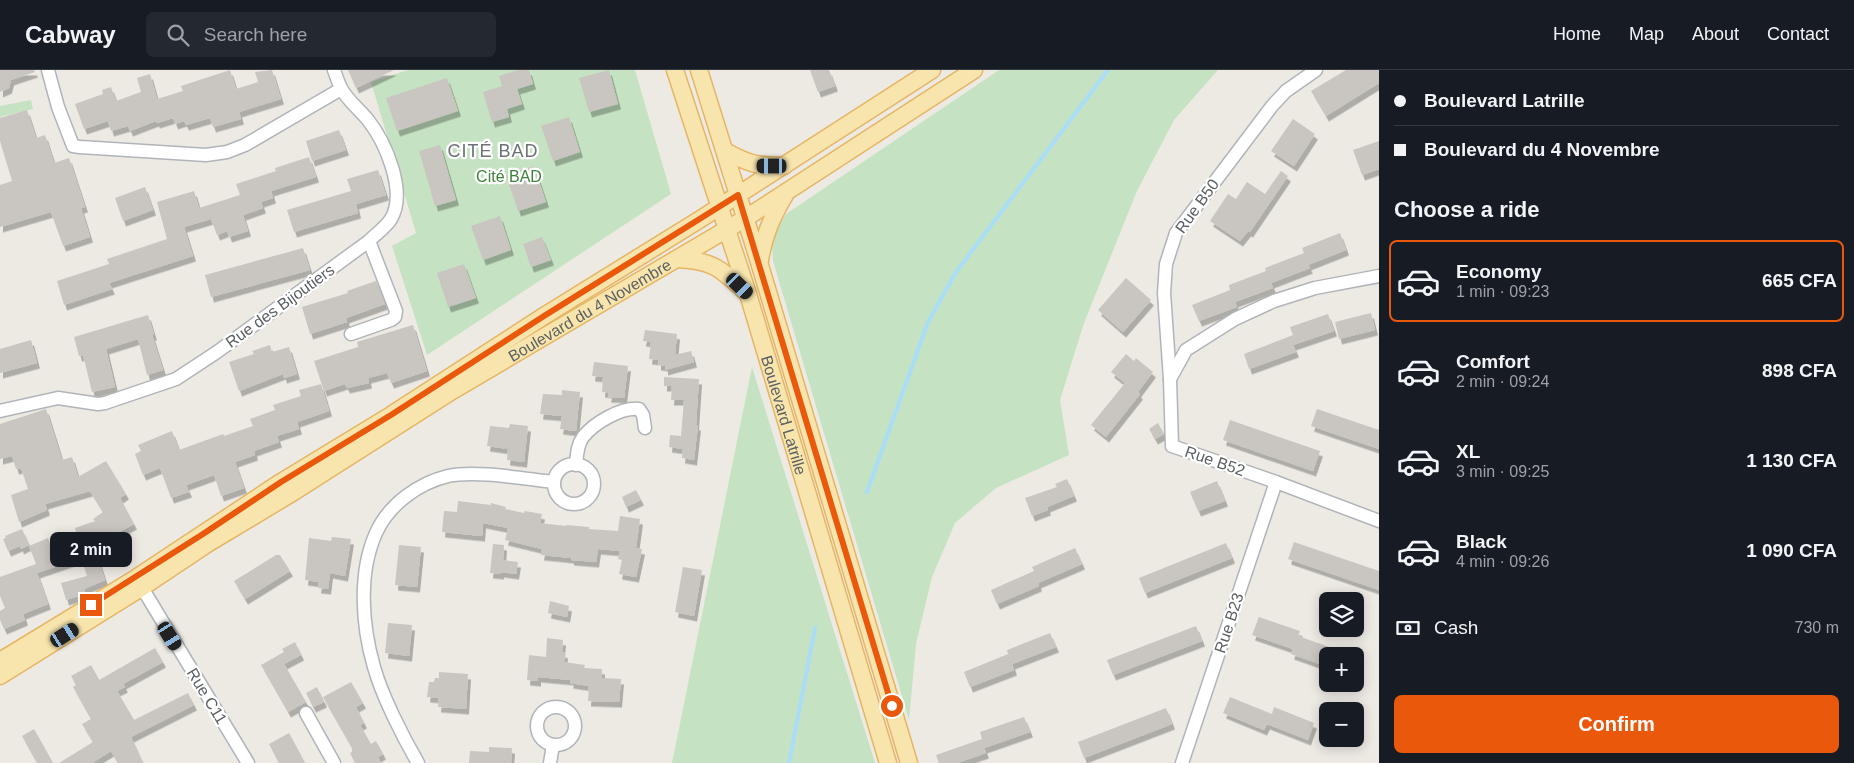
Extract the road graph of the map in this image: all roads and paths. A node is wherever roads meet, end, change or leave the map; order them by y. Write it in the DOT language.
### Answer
graph roads {
  1 [pos="48,70"];
  2 [pos="334,70"];
  3 [pos="675,70"];
  4 [pos="699,70"];
  5 [pos="932,70"];
  6 [pos="974,70"];
  7 [pos="1316,70"];
  8 [pos="341,89"];
  9 [pos="711,111"];
  10 [pos="691,118"];
  11 [pos="726,151"];
  12 [pos="784,166"];
  13 [pos="786,192"];
  14 [pos="738,195"];
  15 [pos="721,206"];
  16 [pos="746,218"];
  17 [pos="728,229"];
  18 [pos="369,241"];
  19 [pos="676,259"];
  20 [pos="759,262"];
  21 [pos="1379,276"];
  22 [pos="748,294"];
  23 [pos="351,334"];
  24 [pos="1170,379"];
  25 [pos="0,411"];
  26 [pos="645,428"];
  27 [pos="576,464"];
  28 [pos="554,482"];
  29 [pos="1276,482"];
  30 [pos="1379,521"];
  31 [pos="138,583"];
  32 [pos="0,661"];
  33 [pos="0,676"];
  34 [pos="306,713"];
  35 [pos="554,745"];
  36 [pos="416,761"];
  37 [pos="248,763"];
  38 [pos="334,763"];
  39 [pos="550,763"];
  40 [pos="888,763"];
  41 [pos="909,763"];
  42 [pos="1182,763"];
  1 -- 8 [label="street"];
  2 -- 8 [label="street, Rue des Bijoutiers"];
  3 -- 10 [label="main road, Boulevard Latrille"];
  4 -- 9 [label="main road, Boulevard Latrille"];
  5 -- 12 [label="main road, Boulevard du 4 Novembre"];
  6 -- 13 [label="main road, Boulevard du 4 Novembre"];
  7 -- 24 [label="street, Rue B50"];
  8 -- 18 [label="street, Rue des Bijoutiers"];
  9 -- 10 [label="main road"];
  9 -- 11 [label="main road, Boulevard Latrille"];
  10 -- 15 [label="main road, Boulevard Latrille"];
  11 -- 12 [label="main road"];
  11 -- 14 [label="main road, Boulevard Latrille"];
  12 -- 14 [label="main road, Boulevard du 4 Novembre"];
  13 -- 16 [label="main road, Boulevard du 4 Novembre"];
  13 -- 20 [label="main road"];
  14 -- 15 [label="main road, Boulevard du 4 Novembre"];
  14 -- 16 [label="main road, Boulevard Latrille"];
  15 -- 17 [label="main road, Boulevard Latrille"];
  15 -- 31 [label="main road, Boulevard du 4 Novembre"];
  16 -- 17 [label="main road, Boulevard du 4 Novembre"];
  16 -- 20 [label="main road, Boulevard Latrille"];
  17 -- 19 [label="main road, Boulevard du 4 Novembre"];
  17 -- 22 [label="main road, Boulevard Latrille"];
  18 -- 23 [label="street"];
  18 -- 25 [label="street, Rue des Bijoutiers"];
  19 -- 22 [label="main road"];
  19 -- 31 [label="main road, Boulevard du 4 Novembre"];
  20 -- 41 [label="main road, Boulevard Latrille"];
  21 -- 24 [label="street"];
  22 -- 40 [label="main road, Boulevard Latrille"];
  24 -- 29 [label="street, Rue B52"];
  26 -- 27 [label="street"];
  27 -- 28 [label="street"];
  27 -- 28 [label="street"];
  28 -- 36 [label="street"];
  29 -- 30 [label="street, Rue B52"];
  29 -- 42 [label="street, Rue B23"];
  31 -- 32 [label="main road, Boulevard du 4 Novembre"];
  31 -- 33 [label="main road, Boulevard du 4 Novembre"];
  31 -- 37 [label="street, Rue C11"];
  34 -- 38 [label="street"];
  35 -- 39 [label="street"];
}
